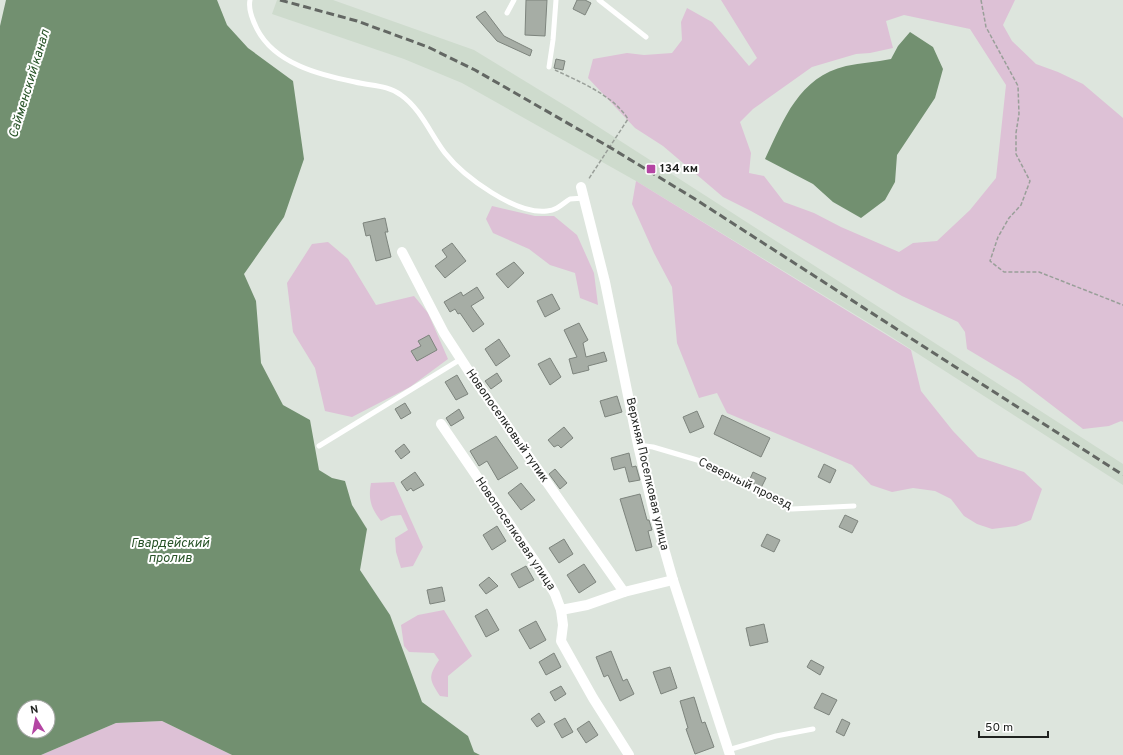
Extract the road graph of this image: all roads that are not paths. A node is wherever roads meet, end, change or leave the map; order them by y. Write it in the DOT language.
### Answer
graph roads {
  1 [pos="250,0"];
  2 [pos="514,0"];
  3 [pos="556,0"];
  4 [pos="599,0"];
  5 [pos="507,13"];
  6 [pos="646,37"];
  7 [pos="548,67"];
  8 [pos="581,187"];
  9 [pos="584,198"];
  10 [pos="402,252"];
  11 [pos="461,359"];
  12 [pos="441,424"];
  13 [pos="638,445"];
  14 [pos="319,446"];
  15 [pos="854,506"];
  16 [pos="673,580"];
  17 [pos="624,592"];
  18 [pos="561,610"];
  19 [pos="813,729"];
  20 [pos="729,752"];
  21 [pos="629,755"];
  1 -- 9 [label="lane"];
  2 -- 5 [label="lane"];
  3 -- 7 [label="lane"];
  4 -- 6 [label="lane"];
  8 -- 9 [label="street, Верхняя Поселковая улица"];
  9 -- 13 [label="street, Верхняя Поселковая улица"];
  10 -- 11 [label="street, Новопоселковый тупик"];
  11 -- 14 [label="lane"];
  11 -- 17 [label="street, Новопоселковый тупик"];
  12 -- 18 [label="street, Новопоселковая улица"];
  13 -- 15 [label="lane, Северный проезд"];
  13 -- 16 [label="street, Верхняя Поселковая улица"];
  16 -- 17 [label="street"];
  16 -- 20 [label="street, Верхняя Поселковая улица"];
  17 -- 18 [label="street"];
  18 -- 21 [label="street, Новопоселковая улица"];
  19 -- 20 [label="lane"];
}
